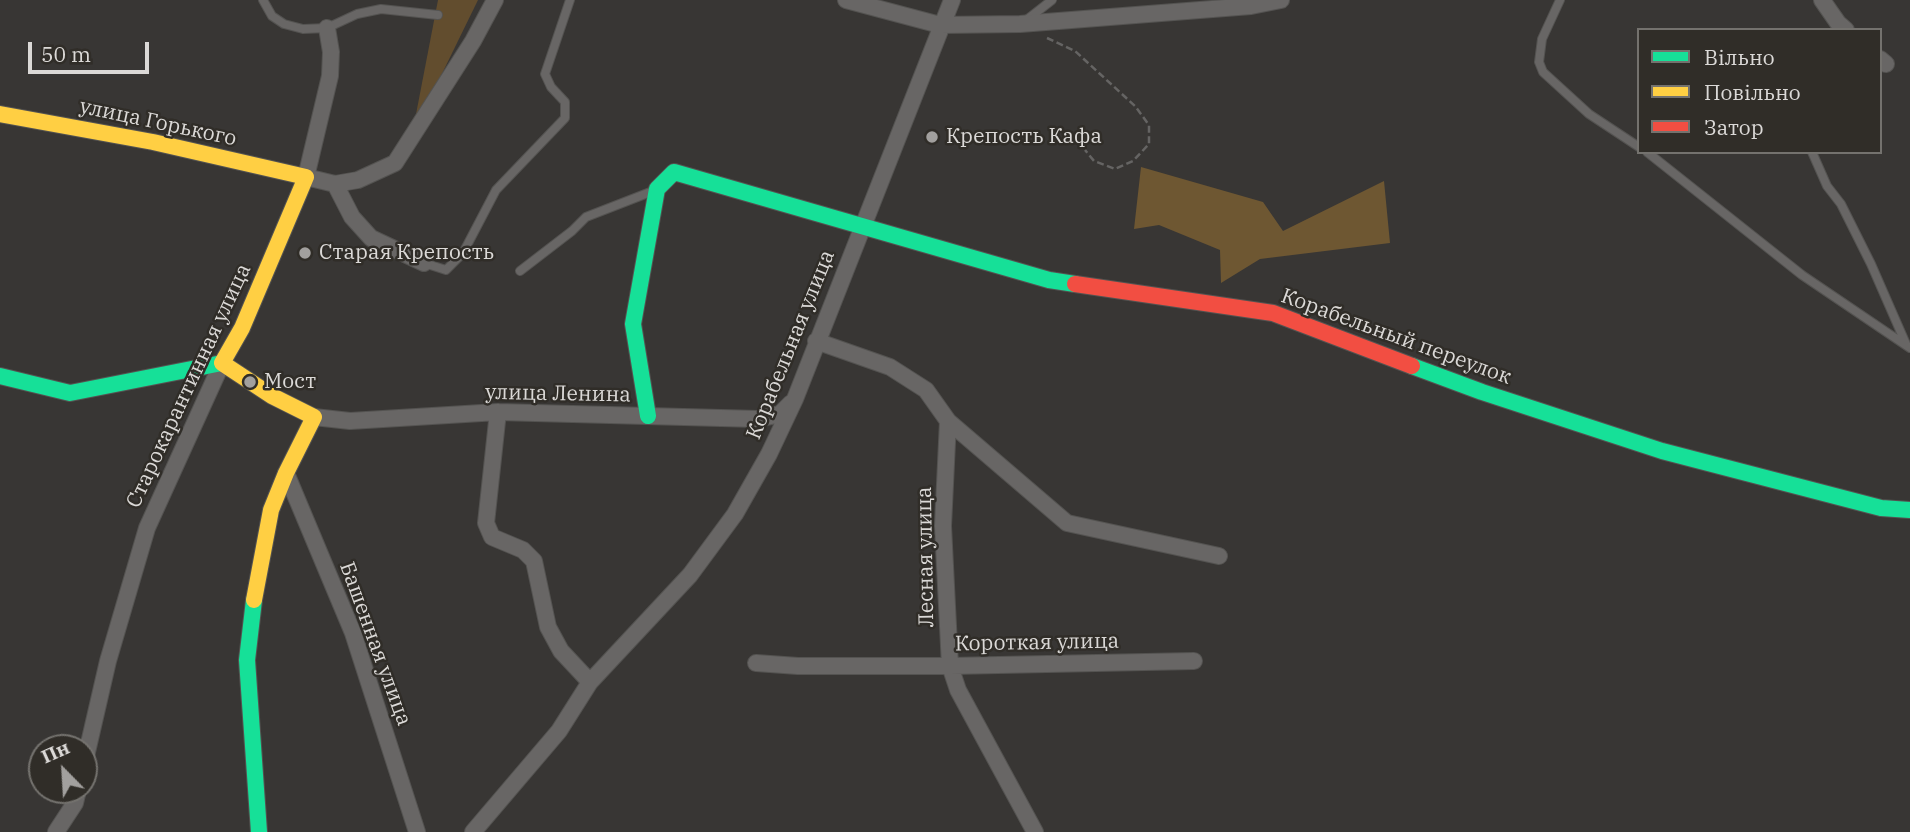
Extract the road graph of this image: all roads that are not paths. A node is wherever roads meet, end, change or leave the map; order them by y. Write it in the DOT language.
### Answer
graph roads {
  1 [pos="263,0"];
  2 [pos="495,0"];
  3 [pos="570,0"];
  4 [pos="846,0"];
  5 [pos="952,0"];
  6 [pos="1052,0"];
  7 [pos="1282,0"];
  8 [pos="1560,0"];
  9 [pos="1822,0"];
  10 [pos="438,15"];
  11 [pos="1020,24"];
  12 [pos="940,25"];
  13 [pos="327,28"];
  14 [pos="1844,28"];
  15 [pos="0,114"];
  16 [pos="1637,146"];
  17 [pos="1650,154"];
  18 [pos="1813,154"];
  19 [pos="306,177"];
  20 [pos="335,184"];
  21 [pos="657,189"];
  22 [pos="863,226"];
  23 [pos="424,263"];
  24 [pos="520,271"];
  25 [pos="816,341"];
  26 [pos="1908,347"];
  27 [pos="222,363"];
  28 [pos="0,376"];
  29 [pos="795,399"];
  30 [pos="498,412"];
  31 [pos="648,416"];
  32 [pos="314,417"];
  33 [pos="948,421"];
  34 [pos="286,473"];
  35 [pos="1910,510"];
  36 [pos="1219,555"];
  37 [pos="1194,661"];
  38 [pos="755,663"];
  39 [pos="950,666"];
  40 [pos="590,682"];
  41 [pos="91,734"];
  42 [pos="72,804"];
  43 [pos="418,831"];
  44 [pos="56,832"];
  45 [pos="259,832"];
  46 [pos="473,832"];
  47 [pos="1035,832"];
  1 -- 13 [label="lane"];
  2 -- 20 [label="street"];
  3 -- 23 [label="lane"];
  4 -- 12 [label="street"];
  5 -- 12 [label="street, Корабельная улица"];
  6 -- 11 [label="lane"];
  7 -- 11 [label="street"];
  8 -- 16 [label="lane"];
  9 -- 14 [label="street"];
  10 -- 13 [label="lane"];
  11 -- 12 [label="street"];
  12 -- 22 [label="street, Корабельная улица"];
  13 -- 19 [label="street, Старокарантинная улица"];
  15 -- 19 [label="street, улица Горького"];
  17 -- 26 [label="lane"];
  18 -- 26 [label="lane"];
  19 -- 20 [label="street"];
  19 -- 27 [label="street, Старокарантинная улица"];
  20 -- 23 [label="street"];
  21 -- 22 [label="street, Корабельный переулок"];
  21 -- 24 [label="lane"];
  21 -- 31 [label="street"];
  22 -- 25 [label="street, Корабельная улица"];
  22 -- 35 [label="street, Корабельный переулок"];
  25 -- 29 [label="street, Корабельная улица"];
  25 -- 33 [label="street"];
  27 -- 28 [label="street"];
  27 -- 32 [label="street"];
  27 -- 41 [label="street, Старокарантинная улица"];
  29 -- 31 [label="street, улица Ленина"];
  29 -- 40 [label="street, Корабельная улица"];
  30 -- 31 [label="street, улица Ленина"];
  30 -- 32 [label="street, улица Ленина"];
  30 -- 40 [label="street"];
  32 -- 34 [label="street"];
  33 -- 36 [label="street"];
  33 -- 39 [label="street, Лесная улица"];
  34 -- 43 [label="street, Башенная улица"];
  34 -- 45 [label="street"];
  37 -- 39 [label="street, Короткая улица"];
  38 -- 39 [label="street, Короткая улица"];
  39 -- 47 [label="street, Лесная улица"];
  40 -- 46 [label="street, Корабельная улица"];
  42 -- 44 [label="street"];
}
